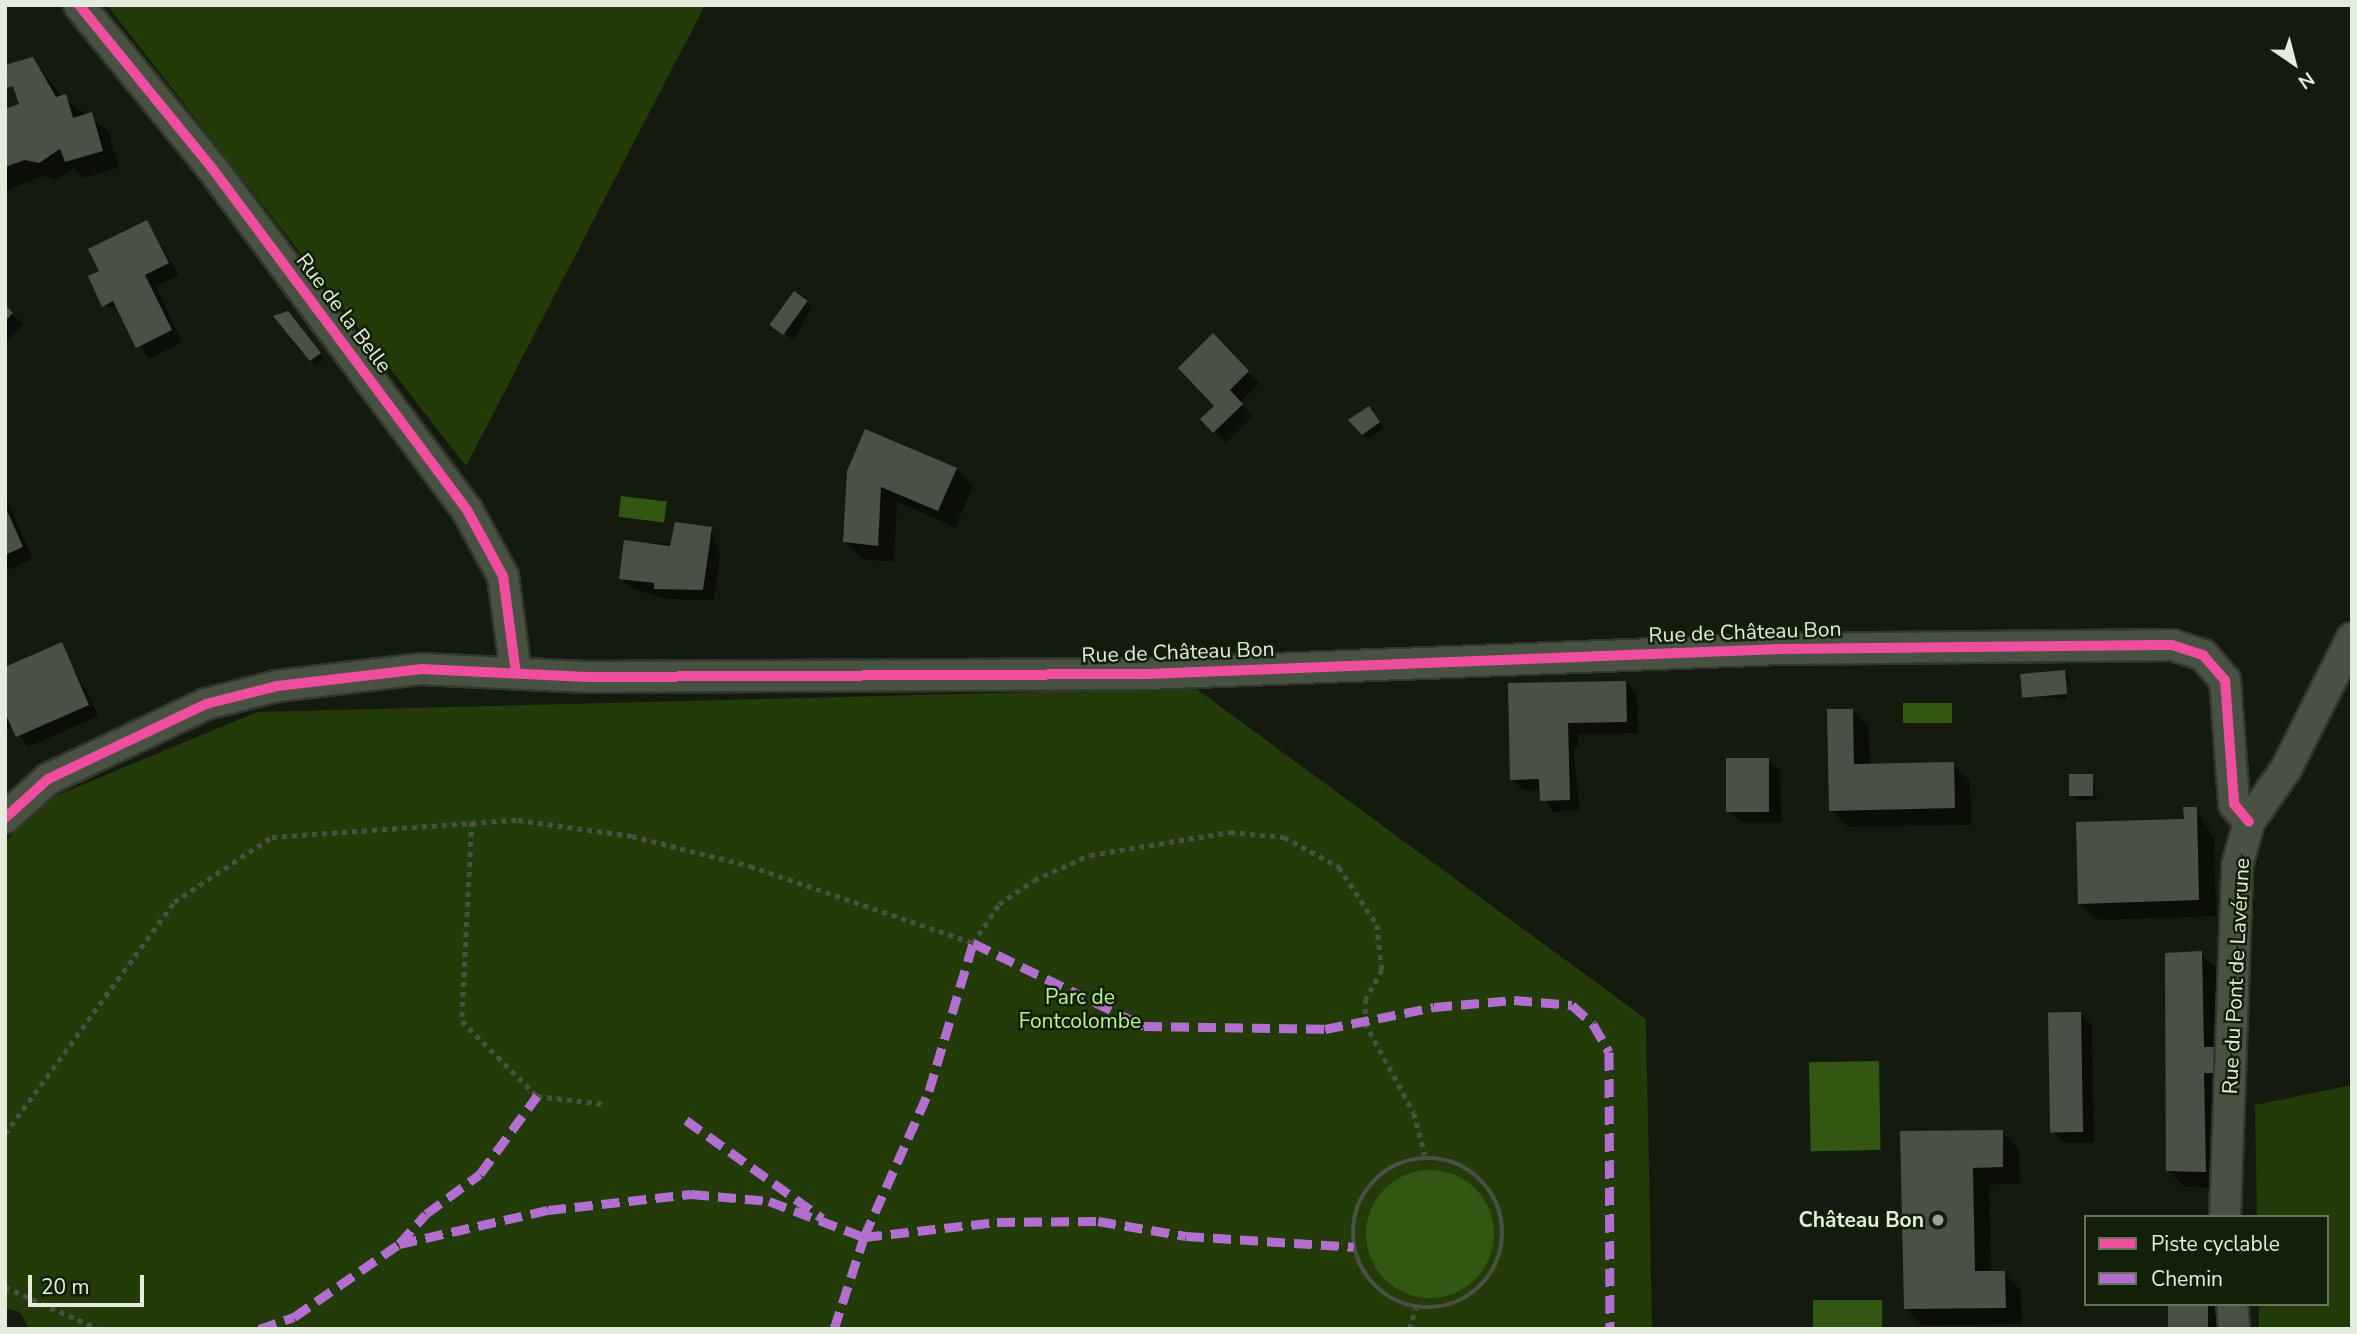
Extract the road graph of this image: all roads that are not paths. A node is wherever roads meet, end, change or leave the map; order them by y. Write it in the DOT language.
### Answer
graph roads {
  1 [pos="79,5"];
  2 [pos="2352,638"];
  3 [pos="516,673"];
  4 [pos="5,818"];
  5 [pos="2249,822"];
  6 [pos="2225,1215"];
  7 [pos="2232,1306"];
  8 [pos="2234,1329"];
  1 -- 3 [label="street, Rue de la Belle"];
  2 -- 5 [label="street, Rue du Pont de Lavérune"];
  3 -- 4 [label="street, Rue de Château Bon"];
  3 -- 5 [label="street, Rue de Château Bon"];
  5 -- 6 [label="street, Rue du Pont de Lavérune"];
  7 -- 8 [label="street"];
}
